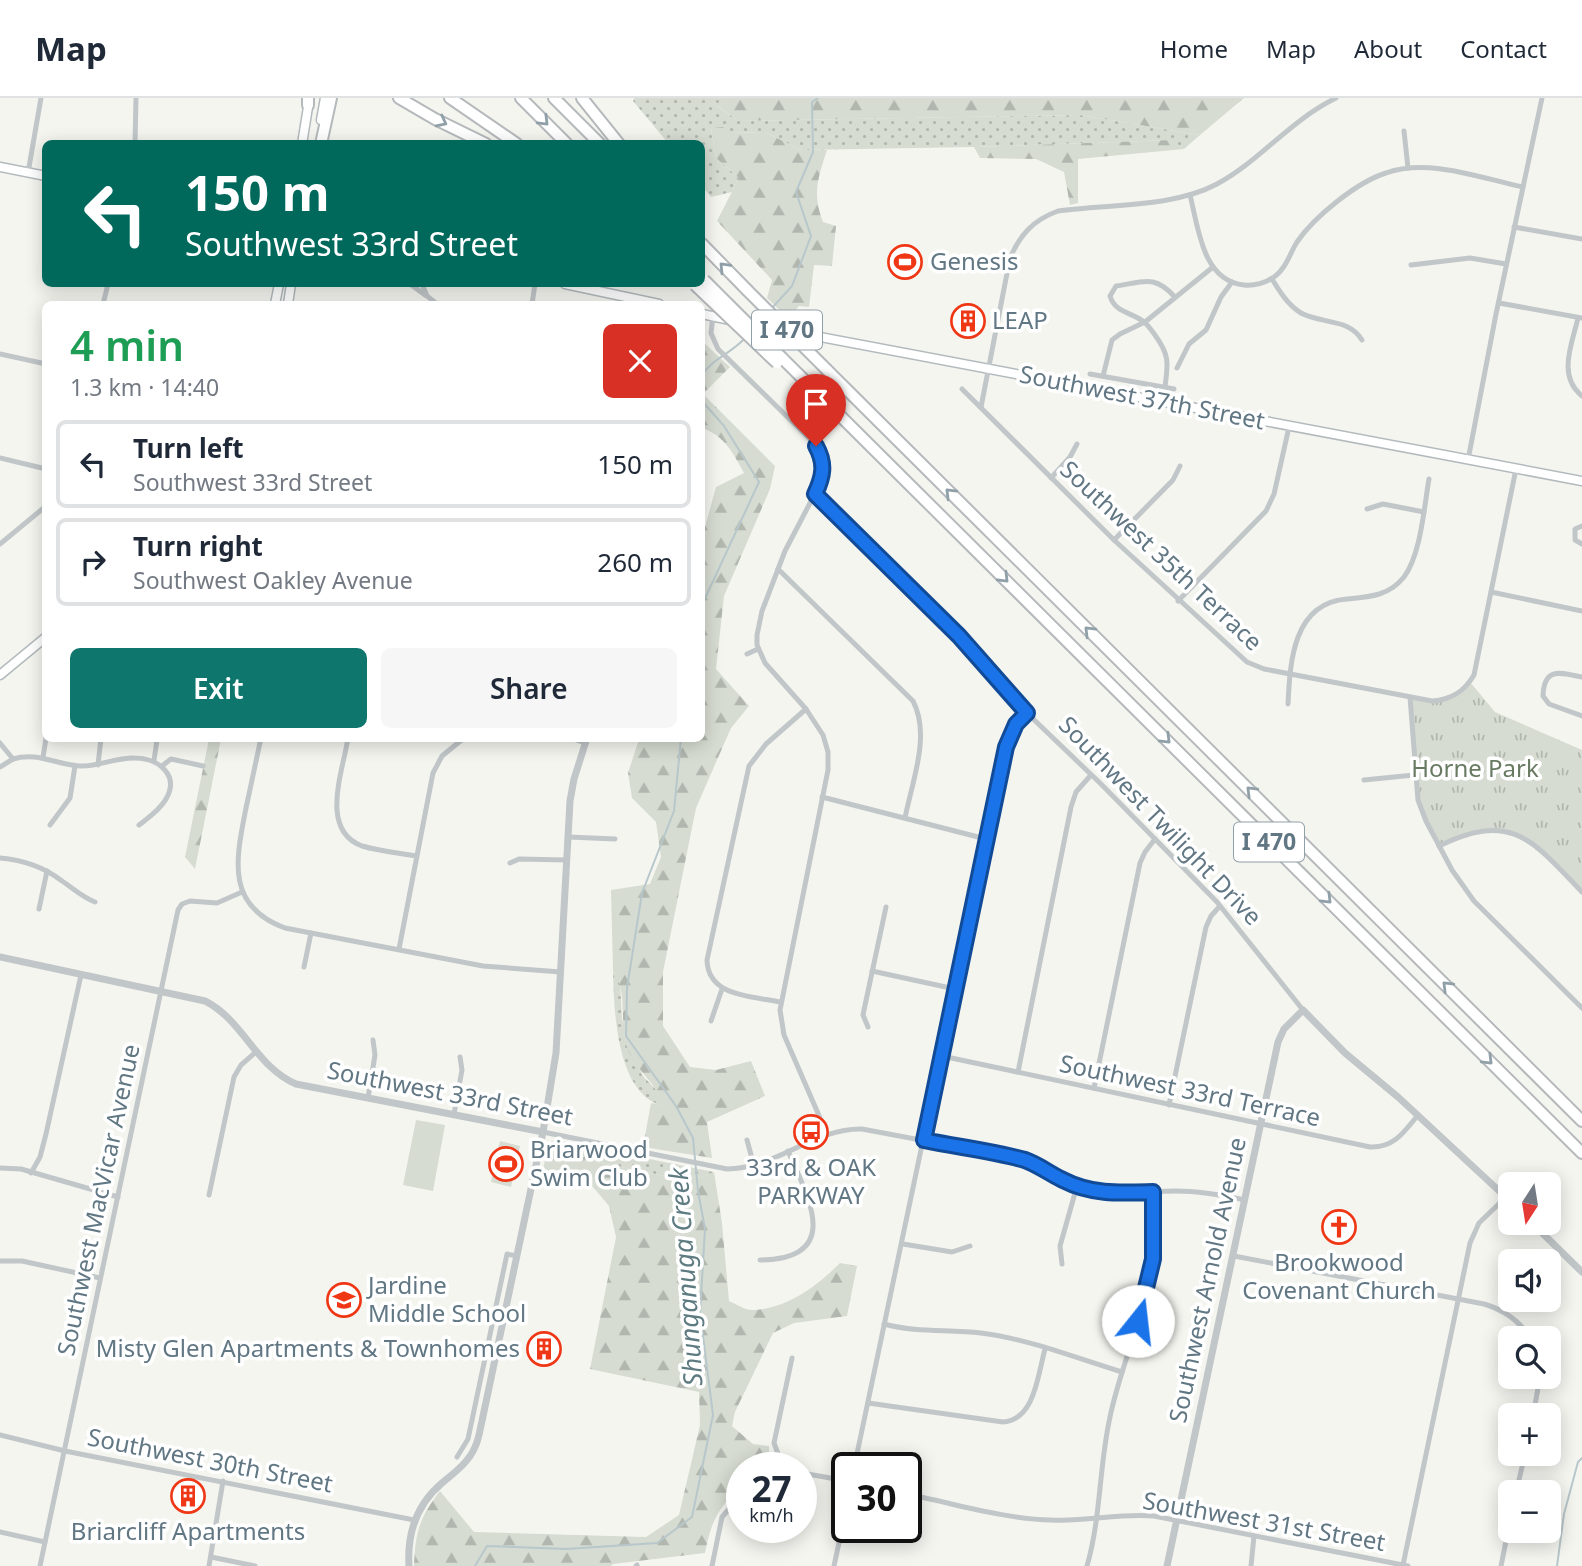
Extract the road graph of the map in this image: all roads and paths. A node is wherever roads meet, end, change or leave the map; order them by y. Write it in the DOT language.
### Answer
graph roads {
  1 [pos="41,98"];
  2 [pos="136,98"];
  3 [pos="325,98"];
  4 [pos="331,98"];
  5 [pos="399,98"];
  6 [pos="450,98"];
  7 [pos="521,98"];
  8 [pos="554,98"];
  9 [pos="584,98"];
  10 [pos="1336,98"];
  11 [pos="1542,98"];
  12 [pos="309,101"];
  13 [pos="1404,131"];
  14 [pos="135,140"];
  15 [pos="303,140"];
  16 [pos="320,140"];
  17 [pos="320,140"];
  18 [pos="478,140"];
  19 [pos="511,140"];
  20 [pos="563,140"];
  21 [pos="596,140"];
  22 [pos="617,140"];
  23 [pos="0,167"];
  24 [pos="1408,168"];
  25 [pos="28,173"];
  26 [pos="42,175"];
  27 [pos="1523,187"];
  28 [pos="1189,195"];
  29 [pos="1514,227"];
  30 [pos="1582,239"];
  31 [pos="705,247"];
  32 [pos="1506,264"];
  33 [pos="1411,265"];
  34 [pos="1213,267"];
  35 [pos="1272,279"];
  36 [pos="1232,282"];
  37 [pos="414,287"];
  38 [pos="424,287"];
  39 [pos="579,287"];
  40 [pos="704,287"];
  41 [pos="1175,297"];
  42 [pos="430,299"];
  43 [pos="433,301"];
  44 [pos="645,301"];
  45 [pos="1499,303"];
  46 [pos="705,315"];
  47 [pos="713,316"];
  48 [pos="1580,318"];
  49 [pos="1145,322"];
  50 [pos="1362,340"];
  51 [pos="0,354"];
  52 [pos="42,363"];
  53 [pos="988,368"];
  54 [pos="1177,368"];
  55 [pos="1090,373"];
  56 [pos="1103,376"];
  57 [pos="1165,387"];
  58 [pos="962,389"];
  59 [pos="1174,389"];
  60 [pos="1582,396"];
  61 [pos="981,407"];
  62 [pos="1289,427"];
  63 [pos="1077,444"];
  64 [pos="0,458"];
  65 [pos="1468,460"];
  66 [pos="1180,466"];
  67 [pos="42,468"];
  68 [pos="1516,469"];
  69 [pos="1051,478"];
  70 [pos="1429,479"];
  71 [pos="1582,481"];
  72 [pos="815,494"];
  73 [pos="42,509"];
  74 [pos="1367,509"];
  75 [pos="1424,512"];
  76 [pos="1582,526"];
  77 [pos="1114,540"];
  78 [pos="0,544"];
  79 [pos="1582,544"];
  80 [pos="778,569"];
  81 [pos="1491,592"];
  82 [pos="1178,601"];
  83 [pos="1582,611"];
  84 [pos="42,640"];
  85 [pos="758,649"];
  86 [pos="747,654"];
  87 [pos="0,674"];
  88 [pos="1289,674"];
  89 [pos="1582,677"];
  90 [pos="1410,696"];
  91 [pos="1288,704"];
  92 [pos="806,709"];
  93 [pos="1027,713"];
  94 [pos="1582,716"];
  95 [pos="45,742"];
  96 [pos="100,742"];
  97 [pos="158,742"];
  98 [pos="260,742"];
  99 [pos="347,742"];
  100 [pos="459,742"];
  101 [pos="586,742"];
  102 [pos="0,743"];
  103 [pos="43,757"];
  104 [pos="13,759"];
  105 [pos="154,760"];
  106 [pos="97,765"];
  107 [pos="75,766"];
  108 [pos="162,766"];
  109 [pos="203,766"];
  110 [pos="0,767"];
  111 [pos="1091,775"];
  112 [pos="1414,775"];
  113 [pos="1364,779"];
  114 [pos="822,797"];
  115 [pos="905,818"];
  116 [pos="50,825"];
  117 [pos="139,825"];
  118 [pos="569,837"];
  119 [pos="615,839"];
  120 [pos="986,839"];
  121 [pos="1155,839"];
  122 [pos="1439,846"];
  123 [pos="416,856"];
  124 [pos="0,858"];
  125 [pos="567,860"];
  126 [pos="510,863"];
  127 [pos="47,872"];
  128 [pos="242,892"];
  129 [pos="1582,892"];
  130 [pos="95,902"];
  131 [pos="1220,906"];
  132 [pos="886,907"];
  133 [pos="39,909"];
  134 [pos="311,933"];
  135 [pos="399,949"];
  136 [pos="0,957"];
  137 [pos="304,967"];
  138 [pos="872,971"];
  139 [pos="561,972"];
  140 [pos="81,975"];
  141 [pos="722,989"];
  142 [pos="956,989"];
  143 [pos="162,992"];
  144 [pos="780,1002"];
  145 [pos="1582,1008"];
  146 [pos="1303,1010"];
  147 [pos="711,1021"];
  148 [pos="867,1027"];
  149 [pos="373,1040"];
  150 [pos="256,1052"];
  151 [pos="942,1056"];
  152 [pos="460,1057"];
  153 [pos="1018,1072"];
  154 [pos="1094,1088"];
  155 [pos="368,1098"];
  156 [pos="1169,1105"];
  157 [pos="454,1114"];
  158 [pos="1418,1115"];
  159 [pos="1582,1121"];
  160 [pos="1260,1124"];
  161 [pos="544,1132"];
  162 [pos="827,1134"];
  163 [pos="747,1140"];
  164 [pos="924,1140"];
  165 [pos="788,1151"];
  166 [pos="1582,1153"];
  167 [pos="754,1166"];
  168 [pos="0,1168"];
  169 [pos="31,1173"];
  170 [pos="1077,1186"];
  171 [pos="1498,1190"];
  172 [pos="1153,1192"];
  173 [pos="209,1195"];
  174 [pos="118,1197"];
  175 [pos="1245,1200"];
  176 [pos="1498,1208"];
  177 [pos="1545,1236"];
  178 [pos="903,1244"];
  179 [pos="970,1246"];
  180 [pos="517,1256"];
  181 [pos="1234,1256"];
  182 [pos="760,1260"];
  183 [pos="0,1261"];
  184 [pos="1062,1264"];
  185 [pos="1582,1272"];
  186 [pos="100,1279"];
  187 [pos="1459,1299"];
  188 [pos="884,1324"];
  189 [pos="1521,1326"];
  190 [pos="1045,1349"];
  191 [pos="486,1351"];
  192 [pos="496,1353"];
  193 [pos="792,1358"];
  194 [pos="1122,1373"];
  195 [pos="868,1403"];
  196 [pos="474,1412"];
  197 [pos="484,1415"];
  198 [pos="0,1435"];
  199 [pos="65,1451"];
  200 [pos="778,1452"];
  201 [pos="858,1452"];
  202 [pos="457,1457"];
  203 [pos="223,1481"];
  204 [pos="922,1497"];
  205 [pos="726,1512"];
  206 [pos="1097,1518"];
  207 [pos="414,1520"];
  208 [pos="1176,1520"];
  209 [pos="0,1532"];
  210 [pos="1254,1536"];
  211 [pos="45,1542"];
  212 [pos="839,1543"];
  213 [pos="1506,1543"];
  214 [pos="211,1557"];
  215 [pos="40,1566"];
  216 [pos="209,1566"];
  217 [pos="255,1566"];
  218 [pos="409,1566"];
  219 [pos="712,1566"];
  220 [pos="834,1566"];
  221 [pos="1087,1566"];
  222 [pos="1167,1566"];
  223 [pos="1251,1566"];
  224 [pos="1406,1566"];
  225 [pos="1501,1566"];
  1 -- 25 [label="street"];
  2 -- 14 [label="street"];
  3 -- 16 [label="main road"];
  4 -- 17 [label="highway"];
  5 -- 18 [label="highway, one-way"];
  6 -- 19 [label="highway"];
  7 -- 20 [label="highway, one-way"];
  8 -- 21 [label="highway"];
  9 -- 22 [label="highway"];
  10 -- 28 [label="street"];
  11 -- 27 [label="street"];
  12 -- 15 [label="main road"];
  13 -- 24 [label="street"];
  23 -- 25 [label="main road"];
  24 -- 27 [label="street"];
  24 -- 35 [label="street"];
  25 -- 26 [label="main road"];
  27 -- 29 [label="street"];
  28 -- 34 [label="street"];
  28 -- 53 [label="street"];
  29 -- 30 [label="street"];
  29 -- 32 [label="street"];
  159 -- 31 [label="highway, I 470, one-way, bridge"];
  32 -- 33 [label="street"];
  32 -- 45 [label="street"];
  34 -- 36 [label="street"];
  34 -- 41 [label="street"];
  35 -- 36 [label="street"];
  35 -- 50 [label="street"];
  36 -- 54 [label="street"];
  37 -- 42 [label="street"];
  38 -- 42 [label="street"];
  39 -- 44 [label="main road"];
  40 -- 166 [label="highway, I 470, one-way, bridge"];
  41 -- 49 [label="street"];
  41 -- 49 [label="street"];
  42 -- 43 [label="street"];
  45 -- 48 [label="street"];
  45 -- 65 [label="street"];
  46 -- 47 [label="main road, Southwest 37th Street"];
  47 -- 53 [label="main road, Southwest 37th Street"];
  47 -- 72 [label="street"];
  48 -- 60 [label="street"];
  49 -- 56 [label="street"];
  49 -- 57 [label="street"];
  51 -- 52 [label="street"];
  53 -- 61 [label="street"];
  53 -- 62 [label="main road, Southwest 37th Street"];
  55 -- 56 [label="street"];
  56 -- 57 [label="street"];
  57 -- 59 [label="street"];
  58 -- 61 [label="street, Southwest 35th Terrace"];
  61 -- 69 [label="street, Southwest 35th Terrace"];
  62 -- 65 [label="main road, Southwest 37th Street"];
  62 -- 82 [label="street"];
  63 -- 69 [label="street"];
  64 -- 67 [label="street"];
  65 -- 68 [label="main road, Southwest 37th Street"];
  66 -- 77 [label="street"];
  68 -- 71 [label="main road, Southwest 37th Street"];
  68 -- 81 [label="street"];
  69 -- 77 [label="street, Southwest 35th Terrace"];
  70 -- 75 [label="street"];
  72 -- 80 [label="street"];
  72 -- 93 [label="street, Southwest Twilight Drive"];
  73 -- 78 [label="street"];
  74 -- 75 [label="street"];
  75 -- 88 [label="street"];
  76 -- 79 [label="street"];
  77 -- 82 [label="street, Southwest 35th Terrace"];
  80 -- 85 [label="street"];
  80 -- 115 [label="street"];
  81 -- 83 [label="street"];
  81 -- 90 [label="street, Southwest 35th Terrace"];
  82 -- 88 [label="street, Southwest 35th Terrace"];
  84 -- 87 [label="main road"];
  85 -- 86 [label="street"];
  85 -- 92 [label="street"];
  88 -- 90 [label="street, Southwest 35th Terrace"];
  88 -- 91 [label="street"];
  89 -- 94 [label="street"];
  90 -- 112 [label="street"];
  92 -- 114 [label="street"];
  92 -- 141 [label="street"];
  93 -- 111 [label="street, Southwest Twilight Drive"];
  93 -- 120 [label="street"];
  95 -- 103 [label="street"];
  96 -- 106 [label="street"];
  97 -- 105 [label="street"];
  98 -- 128 [label="street"];
  99 -- 123 [label="street"];
  100 -- 123 [label="street"];
  101 -- 118 [label="street"];
  102 -- 104 [label="street"];
  103 -- 104 [label="street"];
  103 -- 107 [label="street"];
  104 -- 110 [label="street"];
  105 -- 106 [label="street"];
  105 -- 108 [label="street"];
  106 -- 107 [label="street"];
  107 -- 116 [label="street"];
  108 -- 109 [label="street"];
  108 -- 117 [label="street"];
  111 -- 121 [label="street, Southwest Twilight Drive"];
  111 -- 153 [label="street"];
  112 -- 113 [label="street"];
  112 -- 122 [label="street"];
  114 -- 115 [label="street"];
  114 -- 144 [label="street"];
  115 -- 120 [label="street"];
  118 -- 119 [label="street"];
  118 -- 125 [label="street"];
  120 -- 142 [label="street"];
  121 -- 131 [label="street, Southwest Twilight Drive"];
  121 -- 154 [label="street"];
  122 -- 129 [label="street"];
  122 -- 145 [label="street"];
  123 -- 135 [label="street"];
  124 -- 127 [label="street"];
  125 -- 126 [label="street"];
  125 -- 139 [label="street"];
  127 -- 130 [label="street"];
  127 -- 133 [label="street"];
  128 -- 134 [label="street"];
  128 -- 143 [label="street, Southwest MacVicar Avenue"];
  131 -- 146 [label="street, Southwest Twilight Drive"];
  131 -- 156 [label="street"];
  132 -- 138 [label="street"];
  134 -- 135 [label="street"];
  134 -- 137 [label="street"];
  135 -- 139 [label="street"];
  136 -- 140 [label="street, Southwest 33rd Street"];
  138 -- 142 [label="street"];
  138 -- 148 [label="street"];
  139 -- 161 [label="street"];
  140 -- 143 [label="street, Southwest 33rd Street"];
  140 -- 169 [label="street"];
  141 -- 144 [label="street"];
  141 -- 147 [label="street"];
  142 -- 151 [label="street"];
  143 -- 150 [label="street, Southwest 33rd Street"];
  143 -- 174 [label="street, Southwest MacVicar Avenue"];
  144 -- 162 [label="street"];
  146 -- 158 [label="street, Southwest Twilight Drive"];
  146 -- 160 [label="street, Southwest Arnold Avenue"];
  149 -- 155 [label="street"];
  150 -- 155 [label="street, Southwest 33rd Street"];
  150 -- 173 [label="street"];
  151 -- 153 [label="street, Southwest 33rd Terrace"];
  151 -- 164 [label="street"];
  152 -- 157 [label="street"];
  153 -- 154 [label="street, Southwest 33rd Terrace"];
  154 -- 156 [label="street, Southwest 33rd Terrace"];
  155 -- 157 [label="street, Southwest 33rd Street"];
  156 -- 160 [label="street, Southwest 33rd Terrace"];
  157 -- 161 [label="street, Southwest 33rd Street"];
  158 -- 160 [label="street, Southwest 33rd Terrace"];
  158 -- 171 [label="street, Southwest Twilight Drive"];
  160 -- 175 [label="street, Southwest Arnold Avenue"];
  161 -- 167 [label="street, Southwest 33rd Street"];
  161 -- 180 [label="street"];
  162 -- 164 [label="street, Southwest 33rd Street"];
  162 -- 165 [label="street, Southwest 33rd Street"];
  163 -- 167 [label="street"];
  164 -- 170 [label="street, Southwest 33rd Street"];
  164 -- 178 [label="street"];
  165 -- 167 [label="street, Southwest 33rd Street"];
  165 -- 182 [label="street"];
  168 -- 169 [label="street"];
  169 -- 174 [label="street"];
  170 -- 172 [label="street, Southwest 33rd Street"];
  170 -- 184 [label="street"];
  172 -- 175 [label="street, Southwest 33rd Street"];
  172 -- 194 [label="street"];
  174 -- 186 [label="street, Southwest MacVicar Avenue"];
  175 -- 181 [label="street, Southwest Arnold Avenue"];
  176 -- 187 [label="street"];
  177 -- 185 [label="street"];
  178 -- 179 [label="street"];
  178 -- 188 [label="street"];
  180 -- 191 [label="street"];
  180 -- 192 [label="street"];
  181 -- 187 [label="street"];
  181 -- 208 [label="street, Southwest Arnold Avenue"];
  183 -- 186 [label="street"];
  186 -- 199 [label="street, Southwest MacVicar Avenue"];
  187 -- 189 [label="street"];
  187 -- 224 [label="street"];
  188 -- 190 [label="street"];
  188 -- 195 [label="street"];
  190 -- 194 [label="street"];
  190 -- 195 [label="street"];
  191 -- 192 [label="street"];
  191 -- 196 [label="street"];
  192 -- 197 [label="street"];
  193 -- 200 [label="street"];
  194 -- 206 [label="street"];
  195 -- 201 [label="street"];
  196 -- 197 [label="street"];
  196 -- 202 [label="street"];
  197 -- 207 [label="street"];
  198 -- 199 [label="street, Southwest 30th Street"];
  199 -- 203 [label="street, Southwest 30th Street"];
  199 -- 211 [label="street, Southwest MacVicar Avenue"];
  203 -- 207 [label="street, Southwest 30th Street"];
  203 -- 214 [label="street"];
  204 -- 206 [label="street, Southwest 31st Street"];
  205 -- 219 [label="street"];
  206 -- 208 [label="street, Southwest 31st Street"];
  206 -- 221 [label="street"];
  207 -- 218 [label="street"];
  208 -- 210 [label="street, Southwest 31st Street"];
  208 -- 222 [label="street, Southwest Arnold Avenue"];
  209 -- 211 [label="street"];
  210 -- 223 [label="street"];
  210 -- 224 [label="street, Southwest 31st Street"];
  211 -- 215 [label="street, Southwest MacVicar Avenue"];
  212 -- 220 [label="street"];
  213 -- 225 [label="street"];
  214 -- 216 [label="street"];
  214 -- 217 [label="street"];
}
